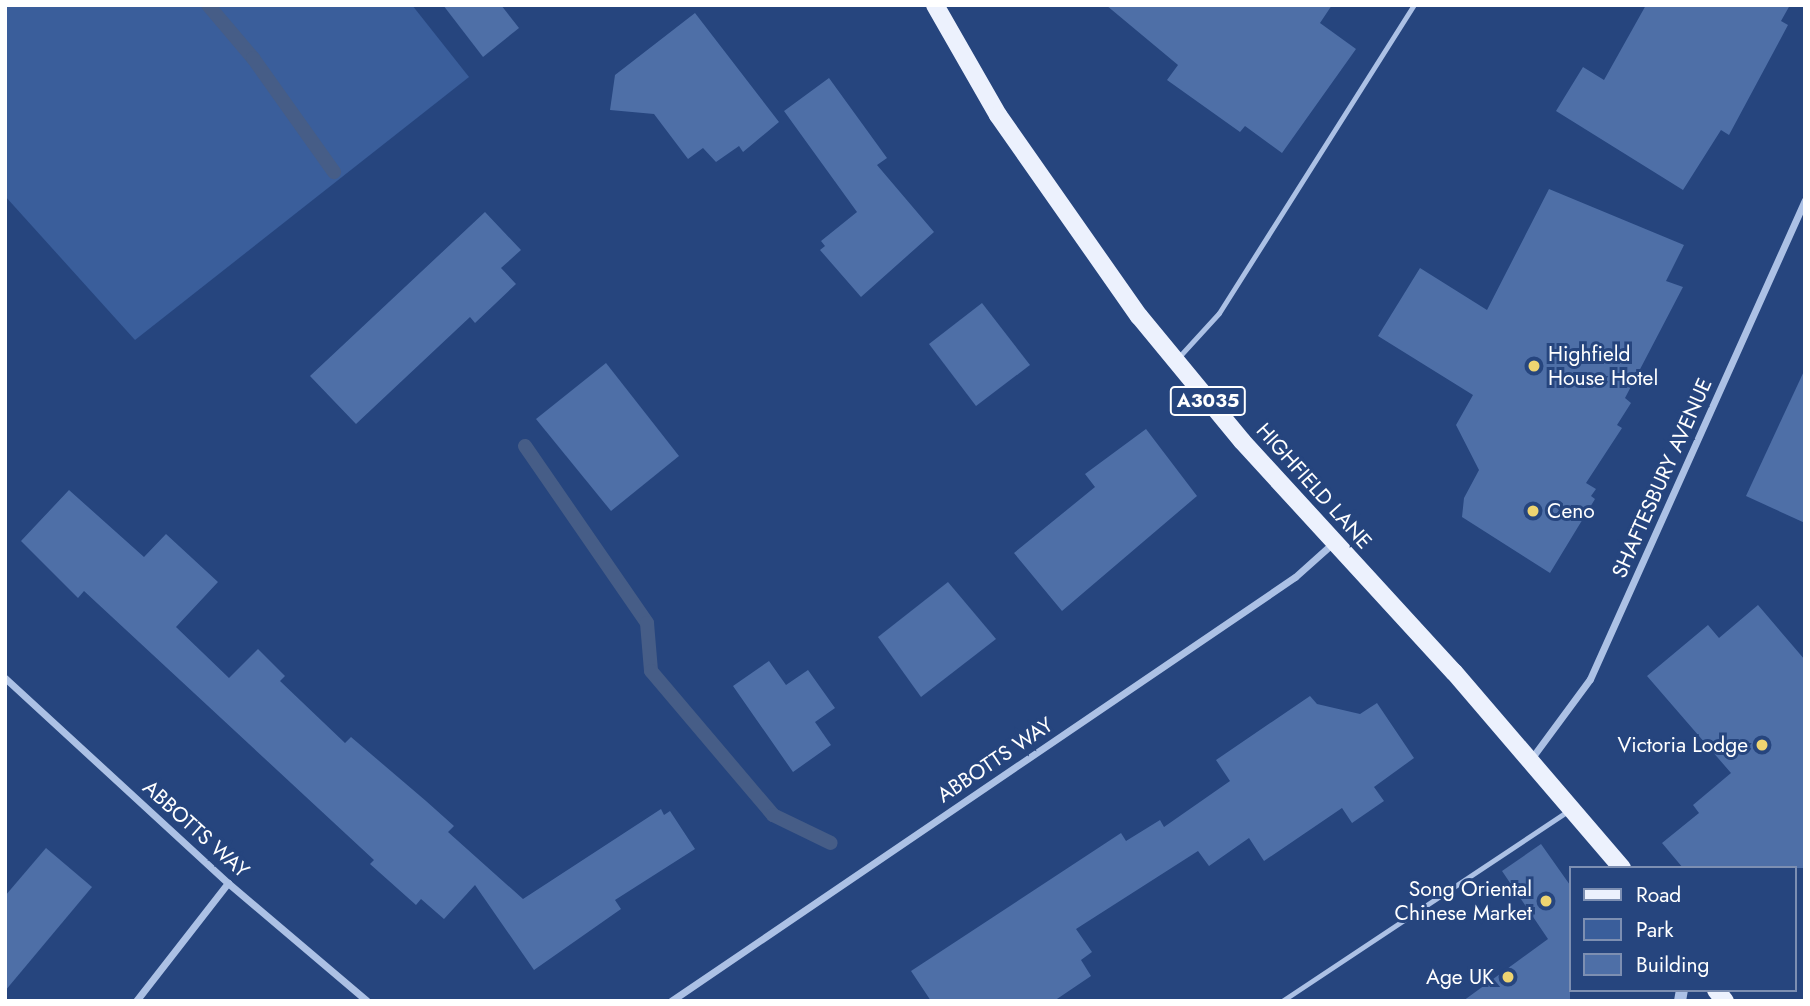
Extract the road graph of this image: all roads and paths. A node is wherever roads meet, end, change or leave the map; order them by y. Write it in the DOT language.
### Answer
graph roads {
  1 [pos="935,5"];
  2 [pos="1414,5"];
  3 [pos="1805,200"];
  4 [pos="1175,361"];
  5 [pos="1334,542"];
  6 [pos="5,678"];
  7 [pos="1531,759"];
  8 [pos="1572,808"];
  9 [pos="1620,866"];
  10 [pos="228,883"];
  11 [pos="136,1001"];
  12 [pos="367,1001"];
  13 [pos="671,1001"];
  14 [pos="1282,1001"];
  1 -- 4 [label="main road, HIGHFIELD LANE / A3035"];
  2 -- 4 [label="lane"];
  3 -- 7 [label="street, SHAFTESBURY AVENUE"];
  4 -- 5 [label="main road, HIGHFIELD LANE / A3035"];
  5 -- 7 [label="main road, HIGHFIELD LANE / A3035"];
  5 -- 13 [label="street, ABBOTTS WAY"];
  6 -- 10 [label="street, ABBOTTS WAY"];
  7 -- 8 [label="main road, HIGHFIELD LANE / A3035"];
  8 -- 9 [label="main road, HIGHFIELD LANE / A3035"];
  8 -- 14 [label="lane"];
  10 -- 11 [label="street"];
  10 -- 12 [label="street, ABBOTTS WAY"];
}
